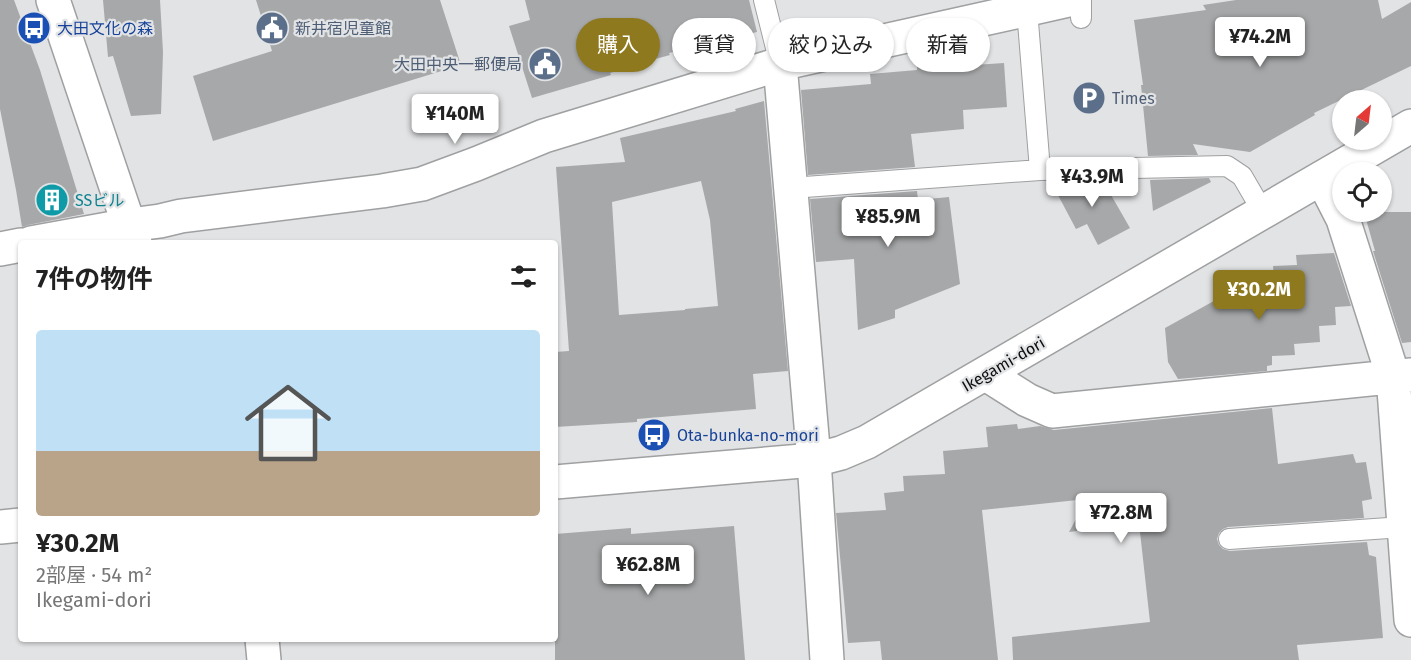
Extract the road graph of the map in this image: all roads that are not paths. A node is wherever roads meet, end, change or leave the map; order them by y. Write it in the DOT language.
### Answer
graph roads {
  1 [pos="53,0"];
  2 [pos="764,0"];
  3 [pos="1025,5"];
  4 [pos="1077,6"];
  5 [pos="768,18"];
  6 [pos="894,28"];
  7 [pos="768,68"];
  8 [pos="781,72"];
  9 [pos="1411,126"];
  10 [pos="1040,170"];
  11 [pos="1322,178"];
  12 [pos="791,188"];
  13 [pos="1263,212"];
  14 [pos="132,234"];
  15 [pos="65,240"];
  16 [pos="18,246"];
  17 [pos="0,249"];
  18 [pos="986,374"];
  19 [pos="1402,376"];
  20 [pos="814,460"];
  21 [pos="558,482"];
  22 [pos="18,525"];
  23 [pos="0,527"];
  24 [pos="1403,527"];
  25 [pos="1229,539"];
  26 [pos="1411,620"];
  27 [pos="262,642"];
  28 [pos="264,660"];
  29 [pos="827,660"];
  1 -- 14 [label="street"];
  2 -- 5 [label="lane"];
  3 -- 4 [label="street"];
  3 -- 6 [label="street"];
  3 -- 10 [label="lane"];
  7 -- 14 [label="street"];
  8 -- 12 [label="street"];
  9 -- 11 [label="street, Ikegami-dori"];
  10 -- 12 [label="lane"];
  10 -- 13 [label="lane"];
  11 -- 13 [label="street, Ikegami-dori"];
  11 -- 19 [label="street"];
  12 -- 20 [label="street"];
  13 -- 18 [label="street, Ikegami-dori"];
  14 -- 15 [label="street"];
  16 -- 17 [label="street"];
  18 -- 19 [label="street"];
  18 -- 20 [label="street, Ikegami-dori"];
  19 -- 24 [label="street"];
  20 -- 21 [label="street, Ikegami-dori"];
  20 -- 29 [label="street"];
  22 -- 23 [label="street"];
  24 -- 25 [label="lane"];
  24 -- 26 [label="street"];
  27 -- 28 [label="street"];
}
